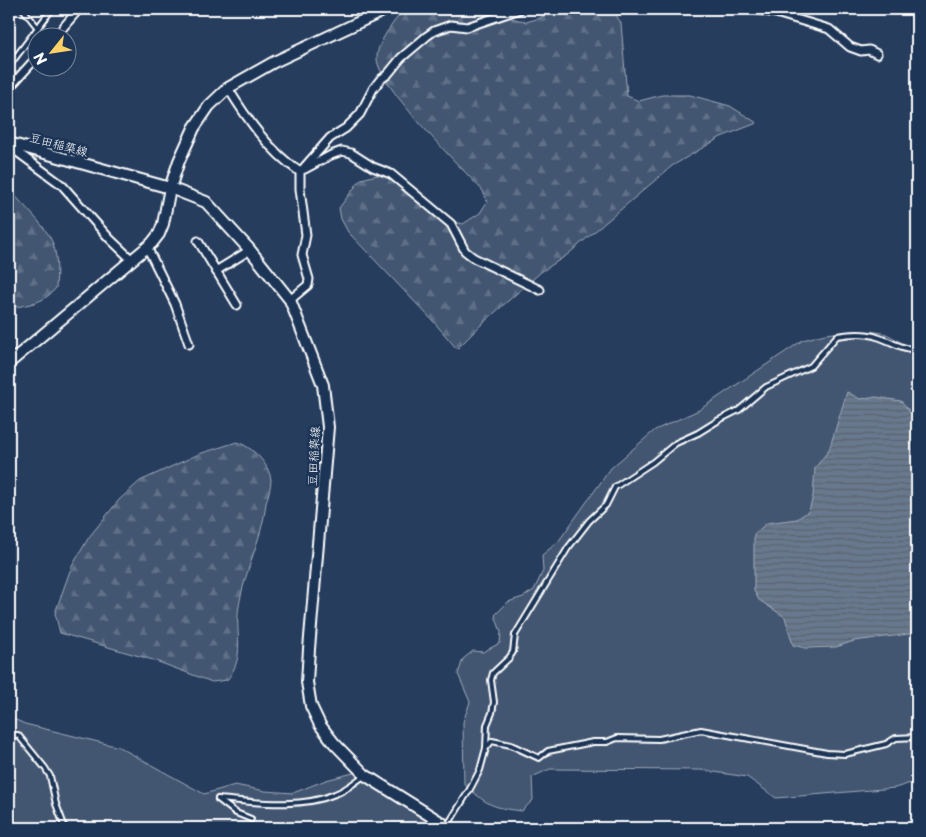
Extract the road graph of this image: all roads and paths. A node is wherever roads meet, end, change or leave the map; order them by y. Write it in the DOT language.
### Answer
graph roads {
  1 [pos="23,9"];
  2 [pos="52,9"];
  3 [pos="79,9"];
  4 [pos="392,9"];
  5 [pos="520,9"];
  6 [pos="752,9"];
  7 [pos="38,28"];
  8 [pos="63,28"];
  9 [pos="28,41"];
  10 [pos="877,54"];
  11 [pos="9,66"];
  12 [pos="28,67"];
  13 [pos="9,88"];
  14 [pos="228,88"];
  15 [pos="9,144"];
  16 [pos="300,172"];
  17 [pos="170,188"];
  18 [pos="198,241"];
  19 [pos="147,247"];
  20 [pos="250,250"];
  21 [pos="132,260"];
  22 [pos="216,271"];
  23 [pos="540,290"];
  24 [pos="290,300"];
  25 [pos="237,305"];
  26 [pos="189,344"];
  27 [pos="917,349"];
  28 [pos="9,363"];
  29 [pos="917,737"];
  30 [pos="9,738"];
  31 [pos="486,748"];
  32 [pos="365,775"];
  33 [pos="251,820"];
  34 [pos="65,828"];
  35 [pos="446,828"];
  36 [pos="450,828"];
  1 -- 7 [label="lane"];
  2 -- 7 [label="lane"];
  3 -- 8 [label="street"];
  4 -- 14 [label="main road"];
  5 -- 16 [label="street"];
  6 -- 10 [label="street"];
  9 -- 11 [label="lane"];
  12 -- 13 [label="street"];
  14 -- 16 [label="street"];
  14 -- 17 [label="main road"];
  15 -- 17 [label="main road, 豆田稲築線"];
  15 -- 21 [label="street"];
  16 -- 23 [label="street"];
  16 -- 24 [label="street"];
  17 -- 19 [label="main road"];
  17 -- 20 [label="main road, 豆田稲築線"];
  18 -- 22 [label="street"];
  19 -- 21 [label="main road"];
  19 -- 26 [label="street"];
  20 -- 22 [label="street"];
  20 -- 24 [label="main road, 豆田稲築線"];
  21 -- 28 [label="main road"];
  22 -- 25 [label="street"];
  24 -- 32 [label="main road, 豆田稲築線"];
  27 -- 31 [label="lane"];
  29 -- 31 [label="lane"];
  30 -- 34 [label="lane"];
  31 -- 35 [label="lane, bridge"];
  32 -- 33 [label="lane"];
  32 -- 36 [label="main road, 豆田稲築線"];
}
